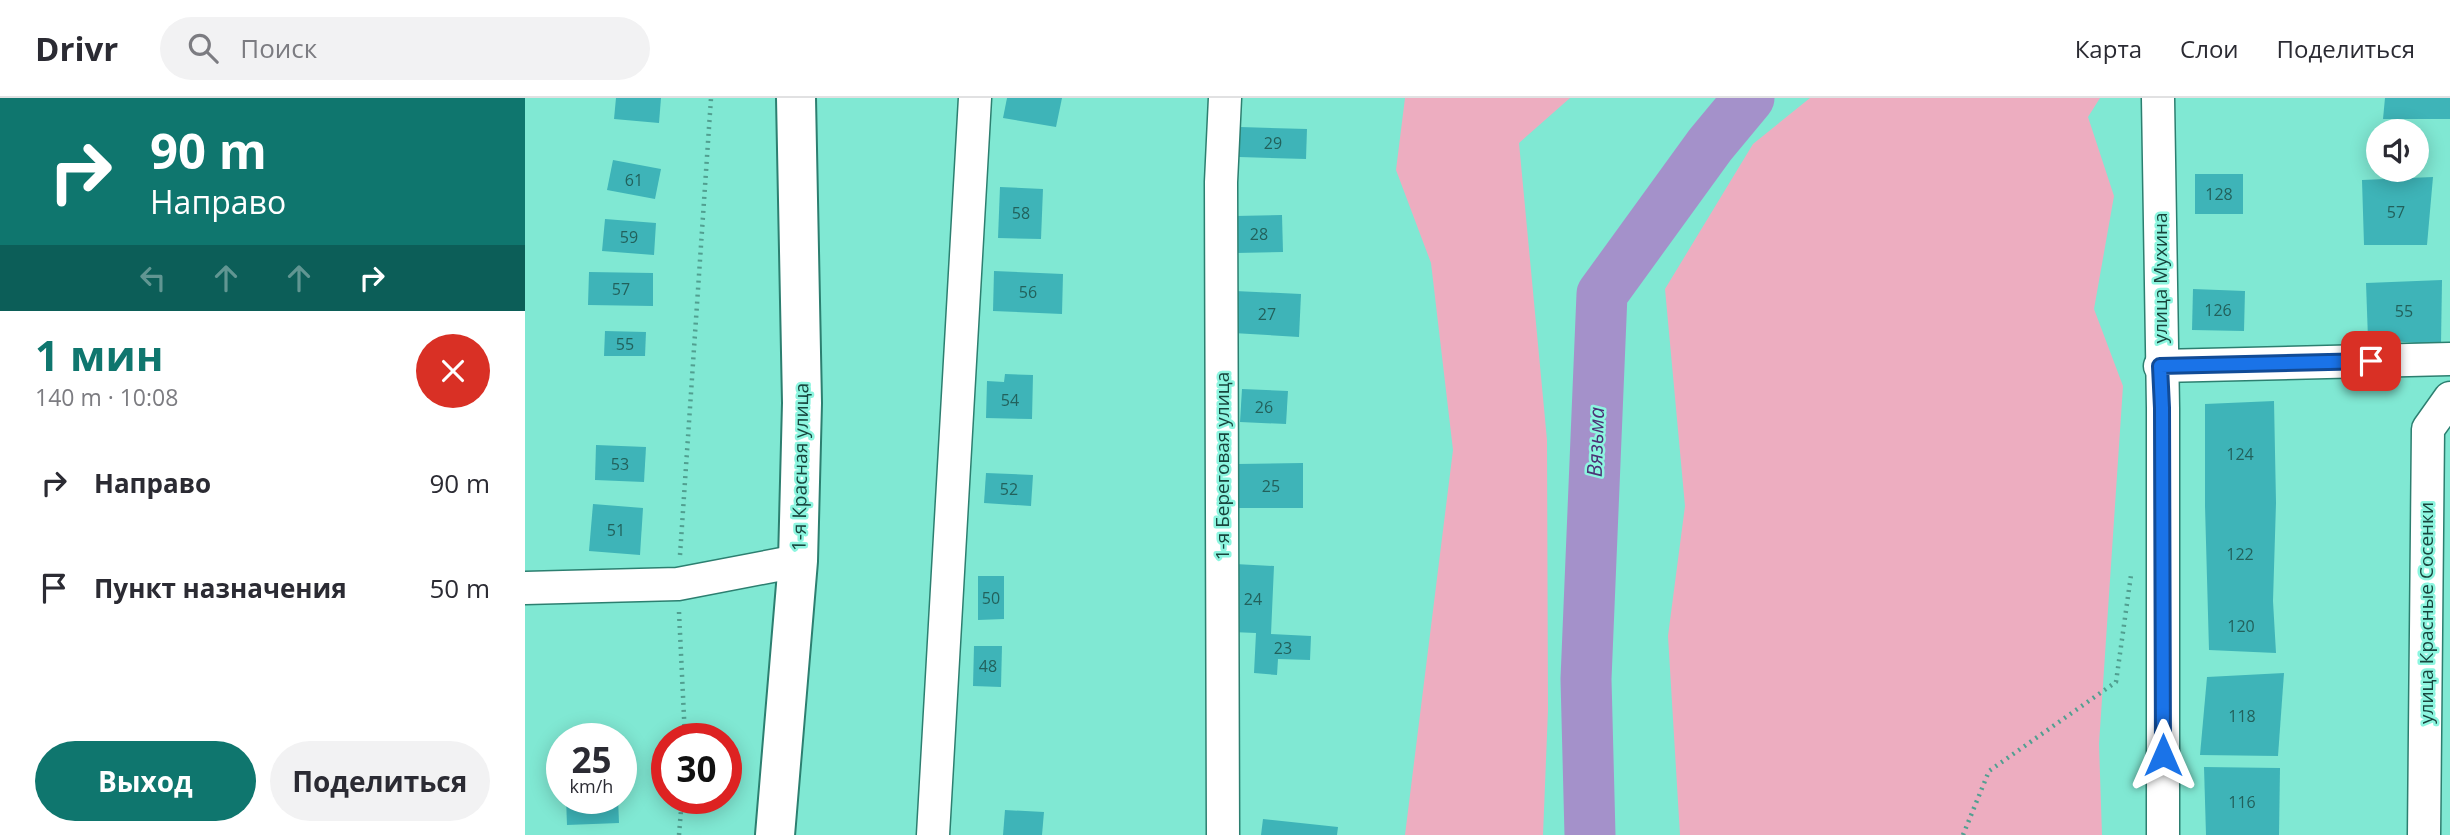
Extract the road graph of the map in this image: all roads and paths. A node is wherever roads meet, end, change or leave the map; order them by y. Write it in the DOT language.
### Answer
graph roads {
  1 [pos="711,98"];
  2 [pos="796,98"];
  3 [pos="975,98"];
  4 [pos="1224,98"];
  5 [pos="2158,98"];
  6 [pos="2450,359"];
  7 [pos="2160,366"];
  8 [pos="2450,398"];
  9 [pos="798,561"];
  10 [pos="2131,572"];
  11 [pos="678,584"];
  12 [pos="525,588"];
  13 [pos="684,723"];
  14 [pos="681,814"];
  15 [pos="679,835"];
  16 [pos="775,835"];
  17 [pos="933,835"];
  18 [pos="1223,835"];
  19 [pos="1963,835"];
  20 [pos="2163,835"];
  21 [pos="2424,835"];
  1 -- 11 [label="path"];
  2 -- 9 [label="main road, 1-я Красная улица"];
  3 -- 17 [label="street"];
  4 -- 18 [label="street, 1-я Береговая улица"];
  5 -- 7 [label="street, улица Мухина"];
  6 -- 7 [label="street"];
  7 -- 20 [label="street, улица Мухина"];
  8 -- 21 [label="street, улица Красные Сосенки"];
  9 -- 11 [label="street"];
  9 -- 16 [label="main road, 1-я Красная улица"];
  10 -- 19 [label="path"];
  11 -- 12 [label="street"];
  11 -- 13 [label="path"];
  14 -- 15 [label="path"];
}
